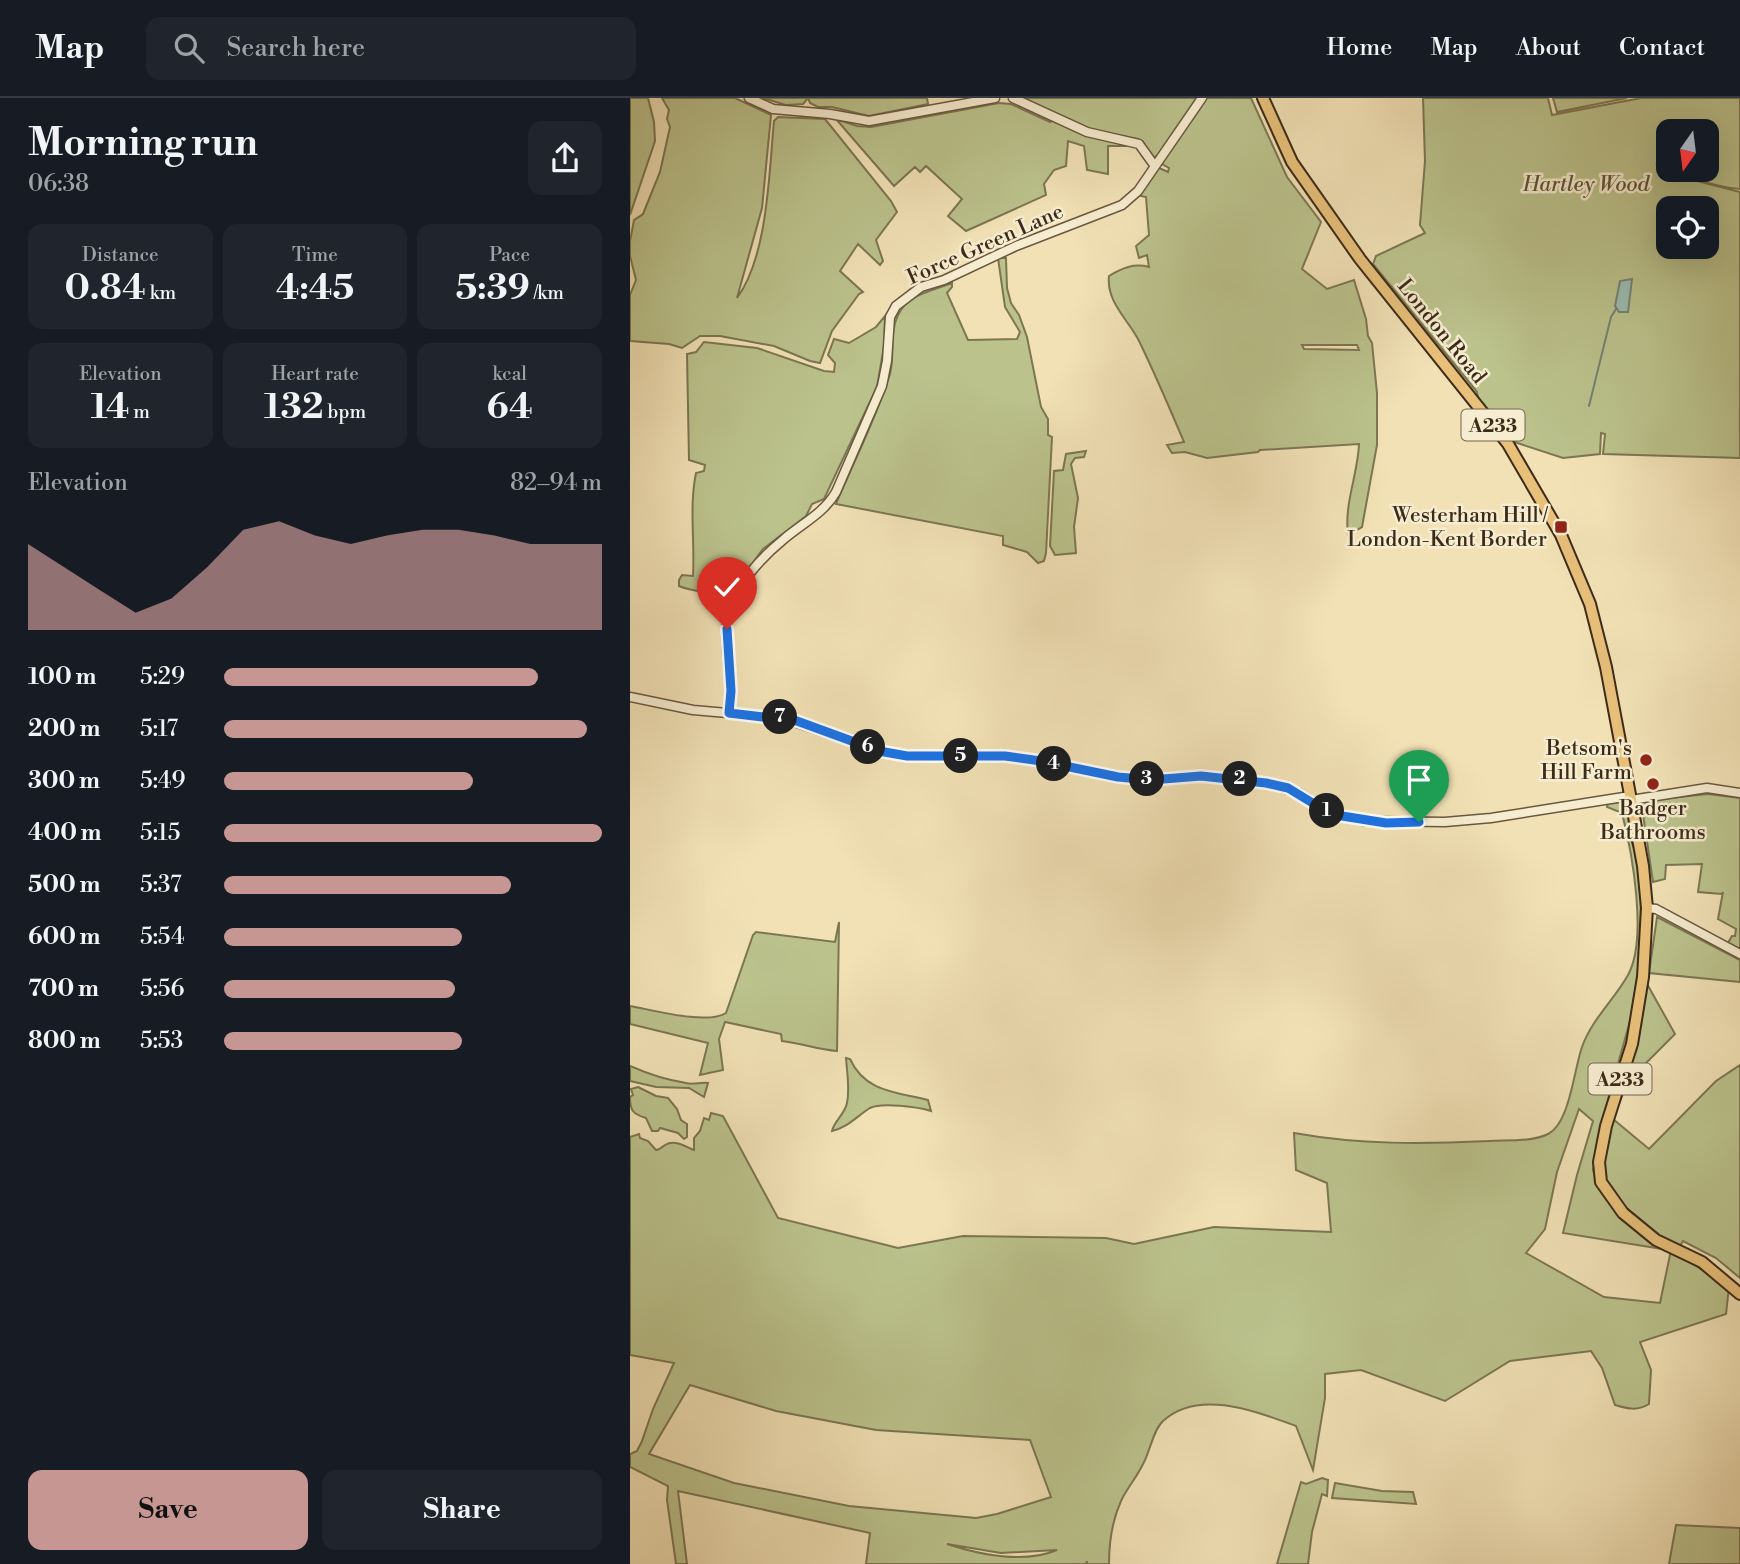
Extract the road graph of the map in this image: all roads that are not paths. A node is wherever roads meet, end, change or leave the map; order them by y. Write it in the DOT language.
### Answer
graph roads {
  1 [pos="749,98"];
  2 [pos="995,98"];
  3 [pos="1013,98"];
  4 [pos="1202,98"];
  5 [pos="1263,98"];
  6 [pos="1154,165"];
  7 [pos="630,697"];
  8 [pos="729,713"];
  9 [pos="1740,793"];
  10 [pos="1631,798"];
  11 [pos="1647,908"];
  12 [pos="1740,954"];
  13 [pos="1740,1294"];
  1 -- 2 [label="street"];
  3 -- 6 [label="street"];
  4 -- 6 [label="street, Force Green Lane"];
  5 -- 10 [label="main road, London Road / A233"];
  6 -- 8 [label="street, Force Green Lane"];
  7 -- 8 [label="street"];
  8 -- 10 [label="street"];
  9 -- 10 [label="street"];
  10 -- 11 [label="main road, A233"];
  11 -- 12 [label="street"];
  11 -- 13 [label="main road, A233"];
}
